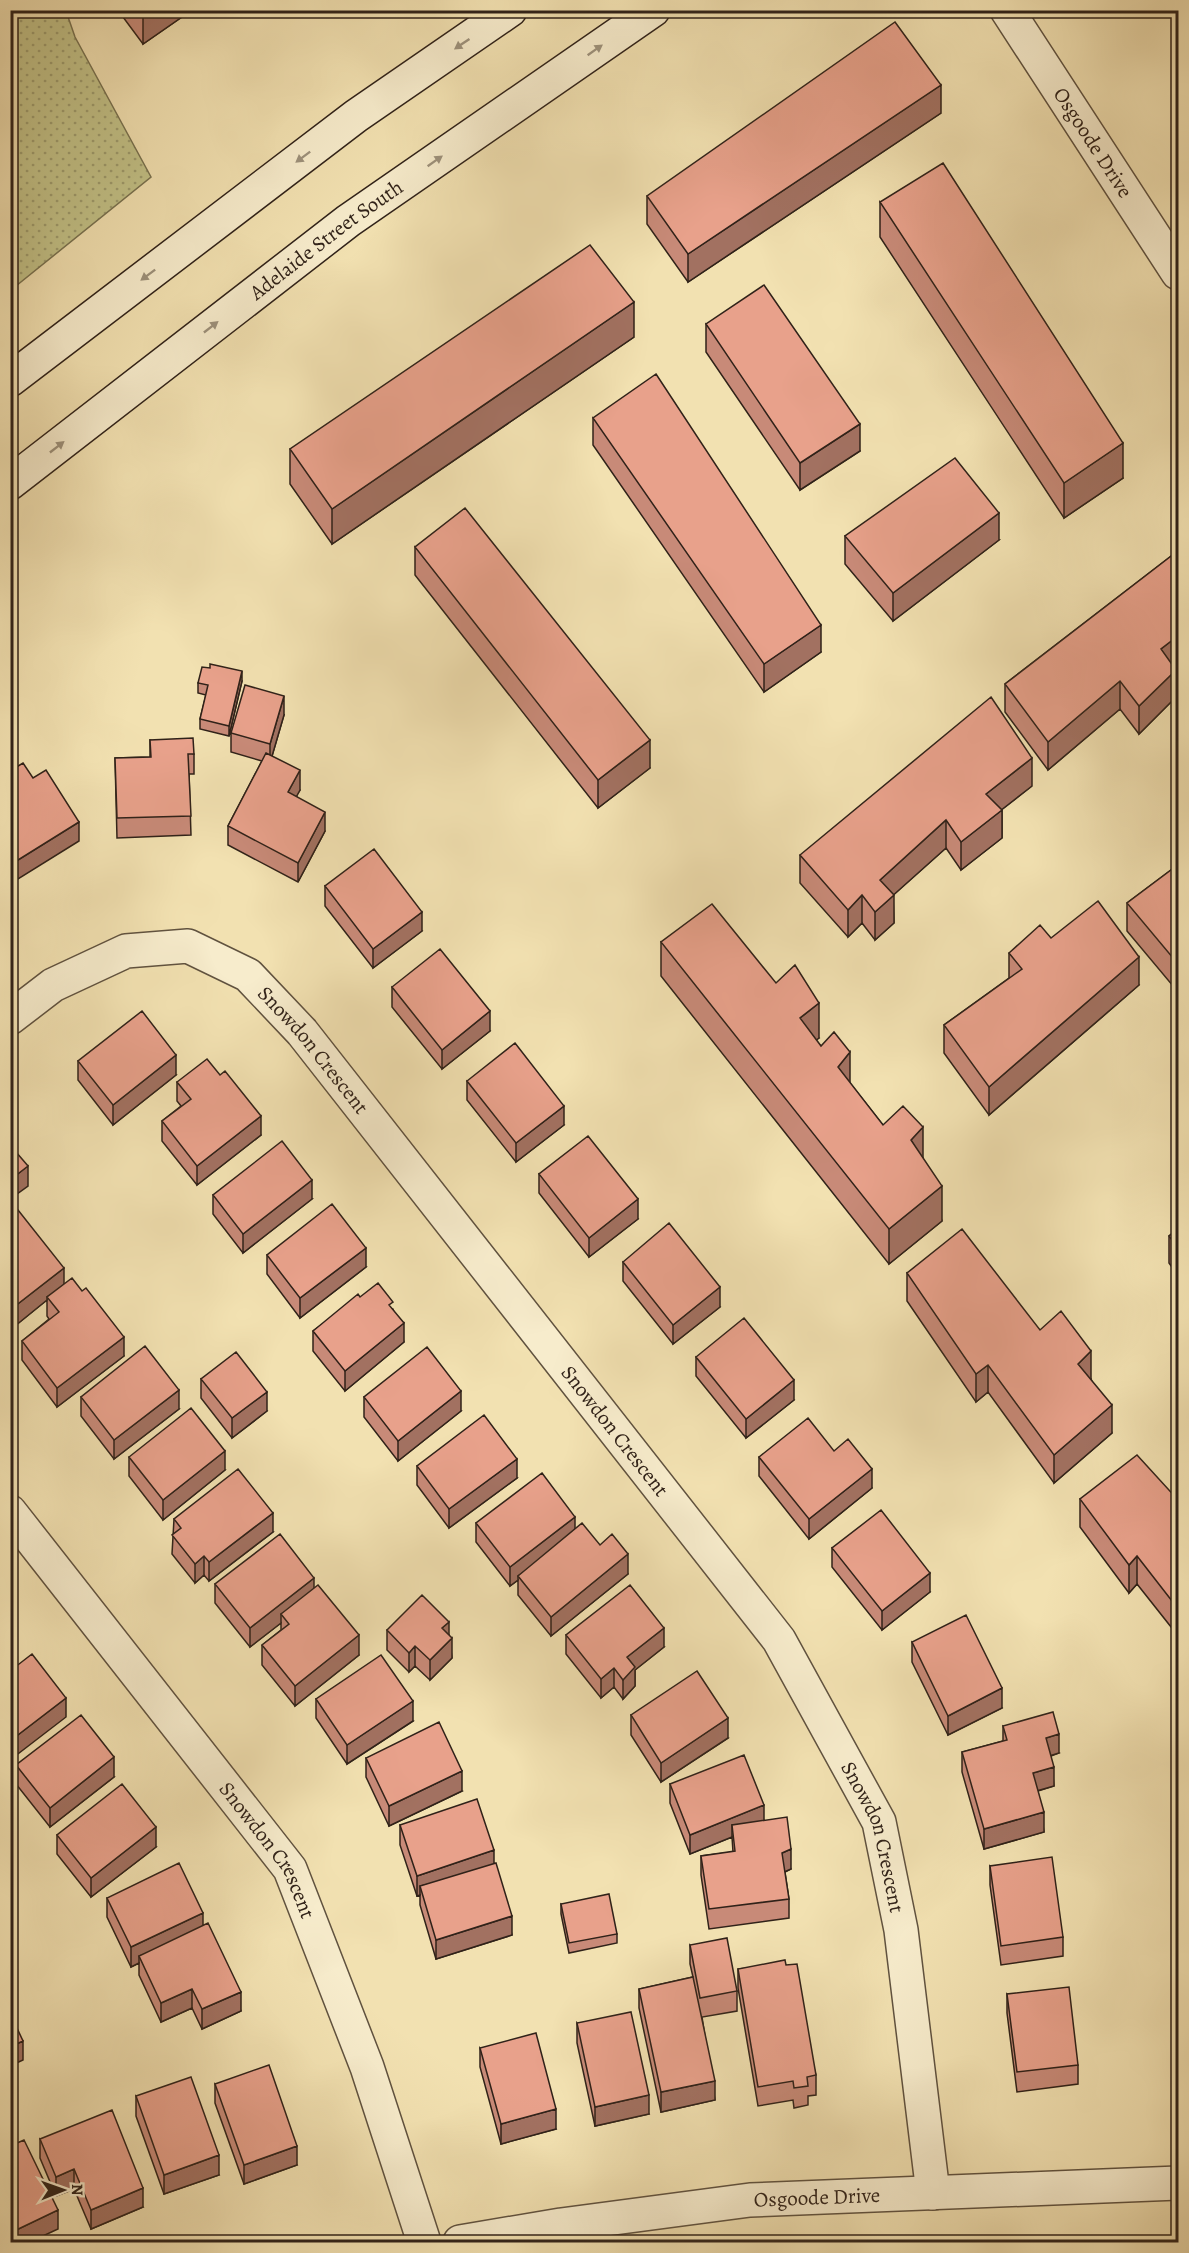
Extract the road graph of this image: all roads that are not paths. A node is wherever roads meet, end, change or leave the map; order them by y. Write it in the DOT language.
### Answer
graph roads {
  1 [pos="510,10"];
  2 [pos="653,10"];
  3 [pos="1007,10"];
  4 [pos="1179,273"];
  5 [pos="10,380"];
  6 [pos="10,483"];
  7 [pos="10,1018"];
  8 [pos="10,1512"];
  9 [pos="1179,2183"];
  10 [pos="933,2193"];
  11 [pos="424,2242"];
  12 [pos="460,2242"];
  1 -- 5 [label="street, one-way"];
  6 -- 2 [label="street, Adelaide Street South, one-way"];
  3 -- 4 [label="street, Osgoode Drive"];
  7 -- 10 [label="street, Snowdon Crescent"];
  8 -- 11 [label="street, Snowdon Crescent"];
  9 -- 10 [label="street, Osgoode Drive"];
  10 -- 12 [label="street, Osgoode Drive"];
}
